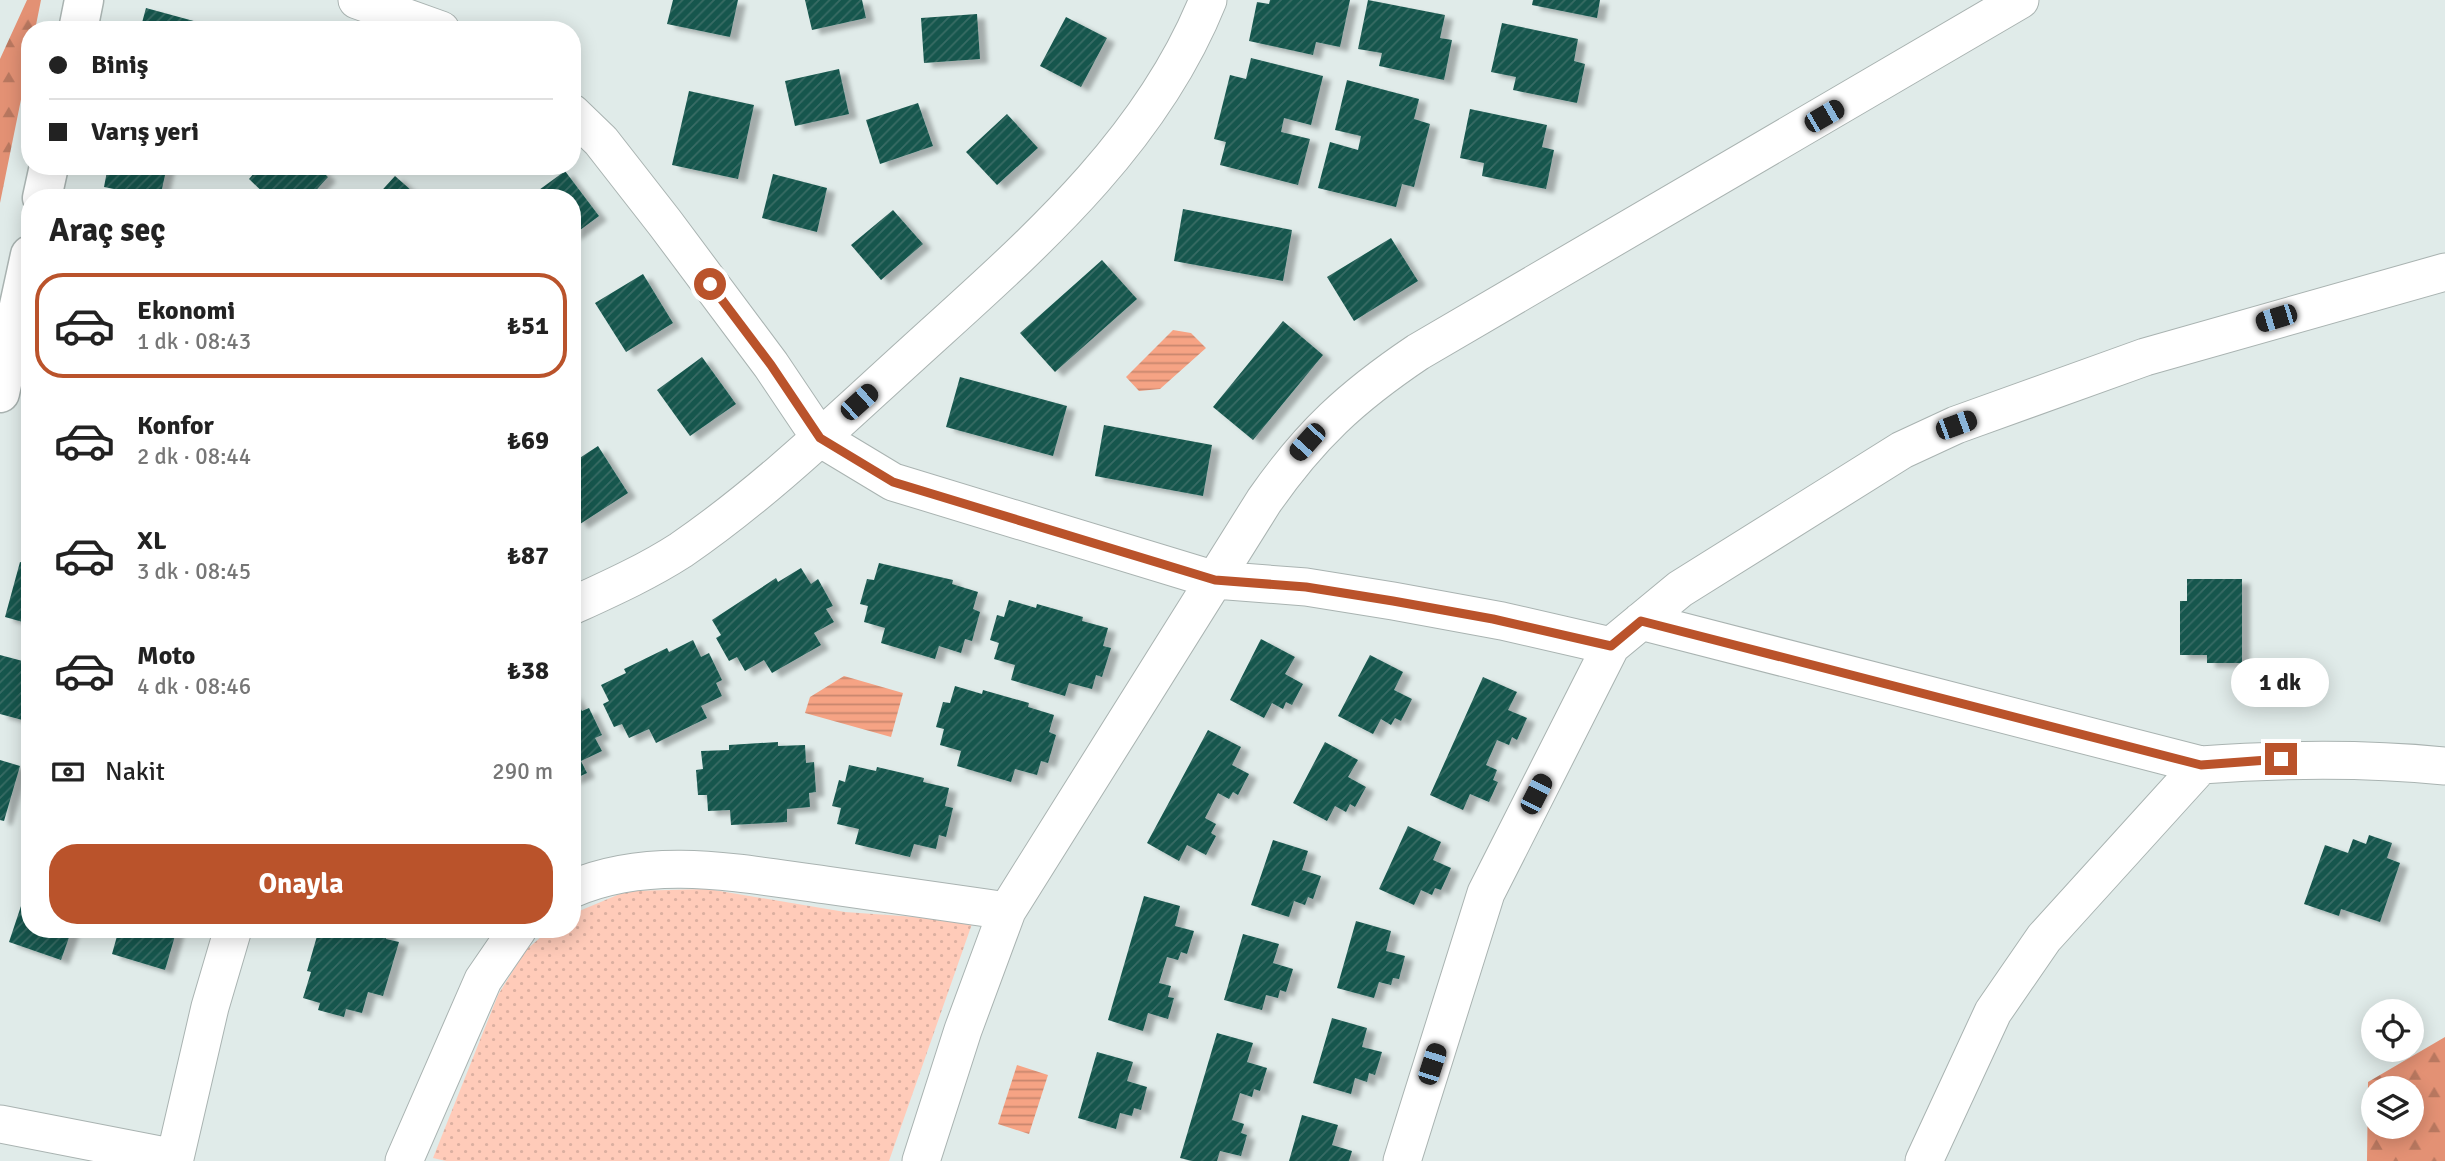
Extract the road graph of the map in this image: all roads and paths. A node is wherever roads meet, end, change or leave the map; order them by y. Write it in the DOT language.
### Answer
graph roads {
  1 [pos="84,0"];
  2 [pos="357,0"];
  3 [pos="1208,0"];
  4 [pos="2021,0"];
  5 [pos="80,21"];
  6 [pos="416,21"];
  7 [pos="581,122"];
  8 [pos="2445,272"];
  9 [pos="21,296"];
  10 [pos="0,393"];
  11 [pos="820,438"];
  12 [pos="1215,580"];
  13 [pos="581,601"];
  14 [pos="1641,621"];
  15 [pos="1611,646"];
  16 [pos="2201,765"];
  17 [pos="2445,766"];
  18 [pos="581,886"];
  19 [pos="1007,911"];
  20 [pos="230,938"];
  21 [pos="512,938"];
  22 [pos="0,1124"];
  23 [pos="180,1160"];
  24 [pos="404,1161"];
  25 [pos="921,1161"];
  26 [pos="1402,1161"];
  27 [pos="1924,1161"];
  1 -- 5 [label="street"];
  2 -- 6 [label="street"];
  3 -- 11 [label="street"];
  4 -- 12 [label="street"];
  7 -- 11 [label="street"];
  8 -- 14 [label="street"];
  9 -- 10 [label="street"];
  11 -- 12 [label="street"];
  11 -- 13 [label="street"];
  12 -- 15 [label="street"];
  12 -- 19 [label="street"];
  14 -- 15 [label="street"];
  14 -- 16 [label="street"];
  15 -- 26 [label="street"];
  16 -- 17 [label="street"];
  16 -- 27 [label="street"];
  18 -- 19 [label="street"];
  19 -- 25 [label="street"];
  20 -- 23 [label="street"];
  21 -- 24 [label="street"];
  22 -- 23 [label="street"];
}
